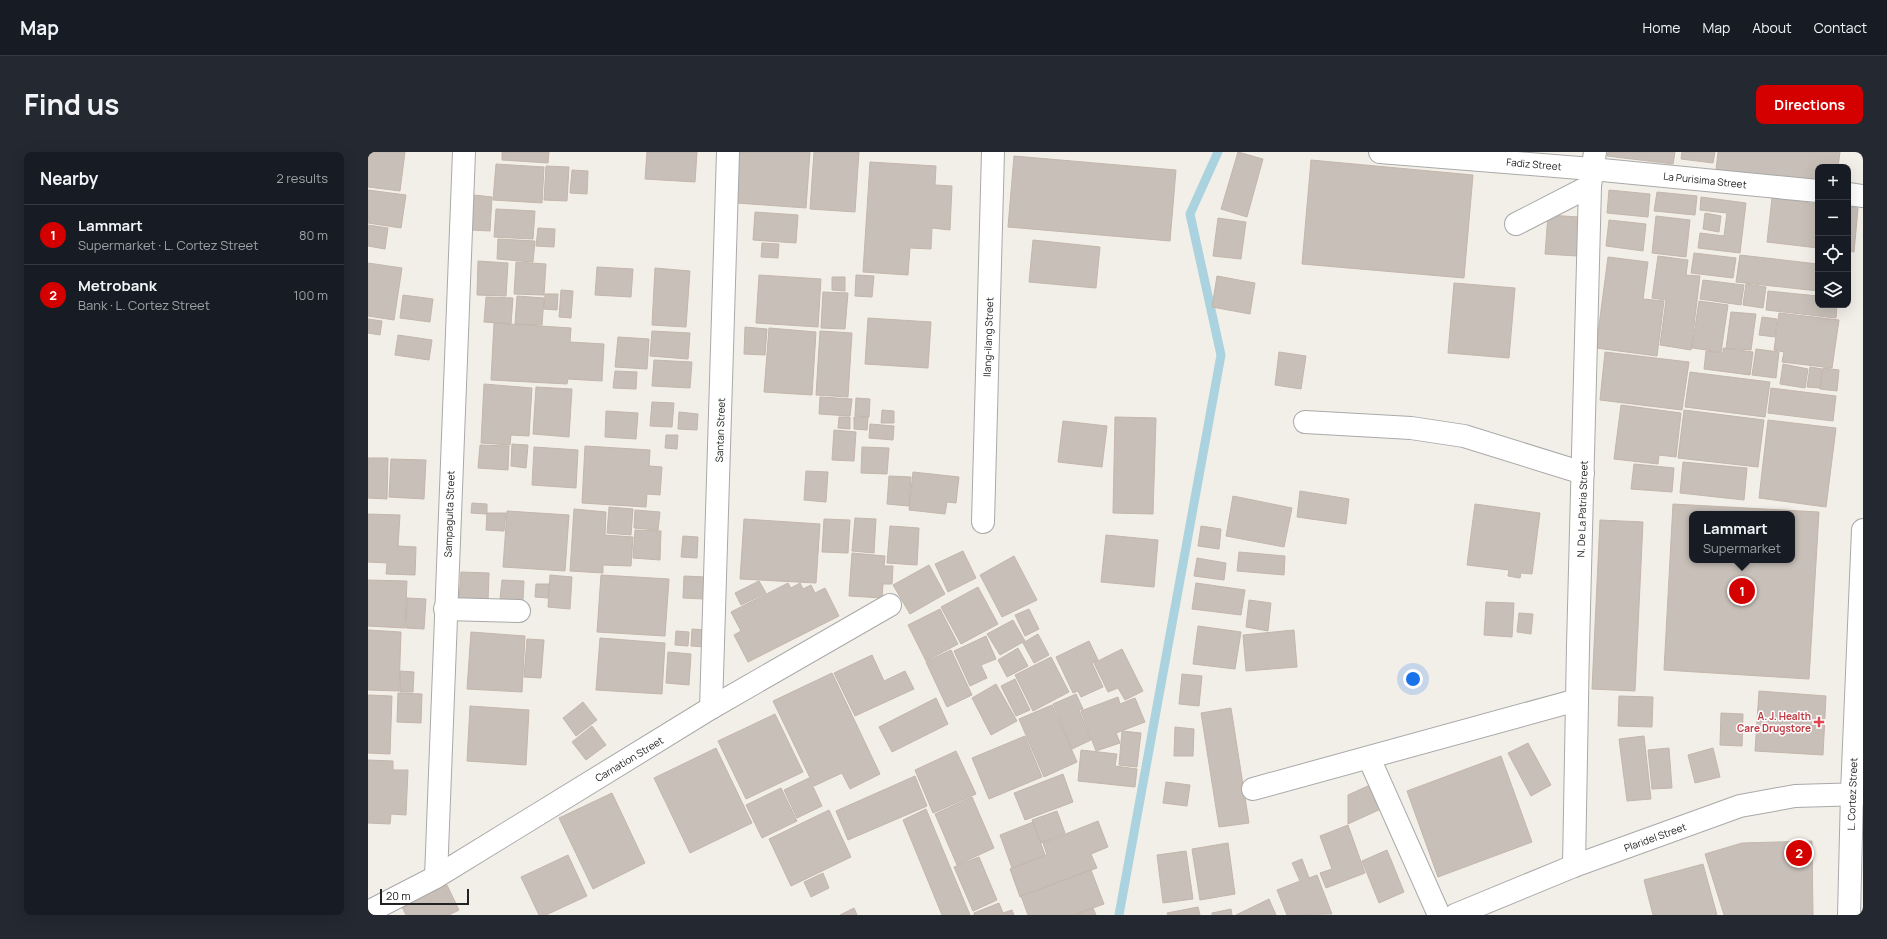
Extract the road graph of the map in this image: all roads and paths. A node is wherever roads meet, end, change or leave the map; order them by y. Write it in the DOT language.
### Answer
graph roads {
  1 [pos="464,152"];
  2 [pos="728,152"];
  3 [pos="993,152"];
  4 [pos="1380,152"];
  5 [pos="1592,169"];
  6 [pos="1815,191"];
  7 [pos="1851,194"];
  8 [pos="1863,196"];
  9 [pos="1516,224"];
  10 [pos="1305,422"];
  11 [pos="1583,473"];
  12 [pos="983,522"];
  13 [pos="1863,530"];
  14 [pos="890,605"];
  15 [pos="445,609"];
  16 [pos="519,611"];
  17 [pos="1577,700"];
  18 [pos="711,708"];
  19 [pos="1369,758"];
  20 [pos="1253,789"];
  21 [pos="1858,793"];
  22 [pos="1574,866"];
  23 [pos="436,877"];
  24 [pos="368,912"];
  25 [pos="1439,915"];
  26 [pos="1454,915"];
  27 [pos="1849,915"];
  1 -- 15 [label="street, Sampaguita Street"];
  2 -- 18 [label="street, Santan Street"];
  3 -- 12 [label="street, Ilang-ilang Street"];
  4 -- 5 [label="street, Fadiz Street"];
  5 -- 6 [label="street, La Purisima Street"];
  5 -- 9 [label="street"];
  5 -- 11 [label="street, N. De La Patria Street"];
  7 -- 8 [label="street"];
  10 -- 11 [label="street"];
  11 -- 17 [label="street, N. De La Patria Street"];
  13 -- 21 [label="street, L. Cortez Street"];
  14 -- 18 [label="street, Carnation Street"];
  15 -- 16 [label="street"];
  15 -- 23 [label="street, Sampaguita Street"];
  17 -- 19 [label="street"];
  17 -- 22 [label="street, N. De La Patria Street"];
  18 -- 23 [label="street, Carnation Street"];
  19 -- 20 [label="street"];
  19 -- 25 [label="street"];
  21 -- 22 [label="street, Plaridel Street"];
  21 -- 27 [label="street, L. Cortez Street"];
  22 -- 26 [label="street, Plaridel Street"];
  23 -- 24 [label="street, Carnation Street"];
}
